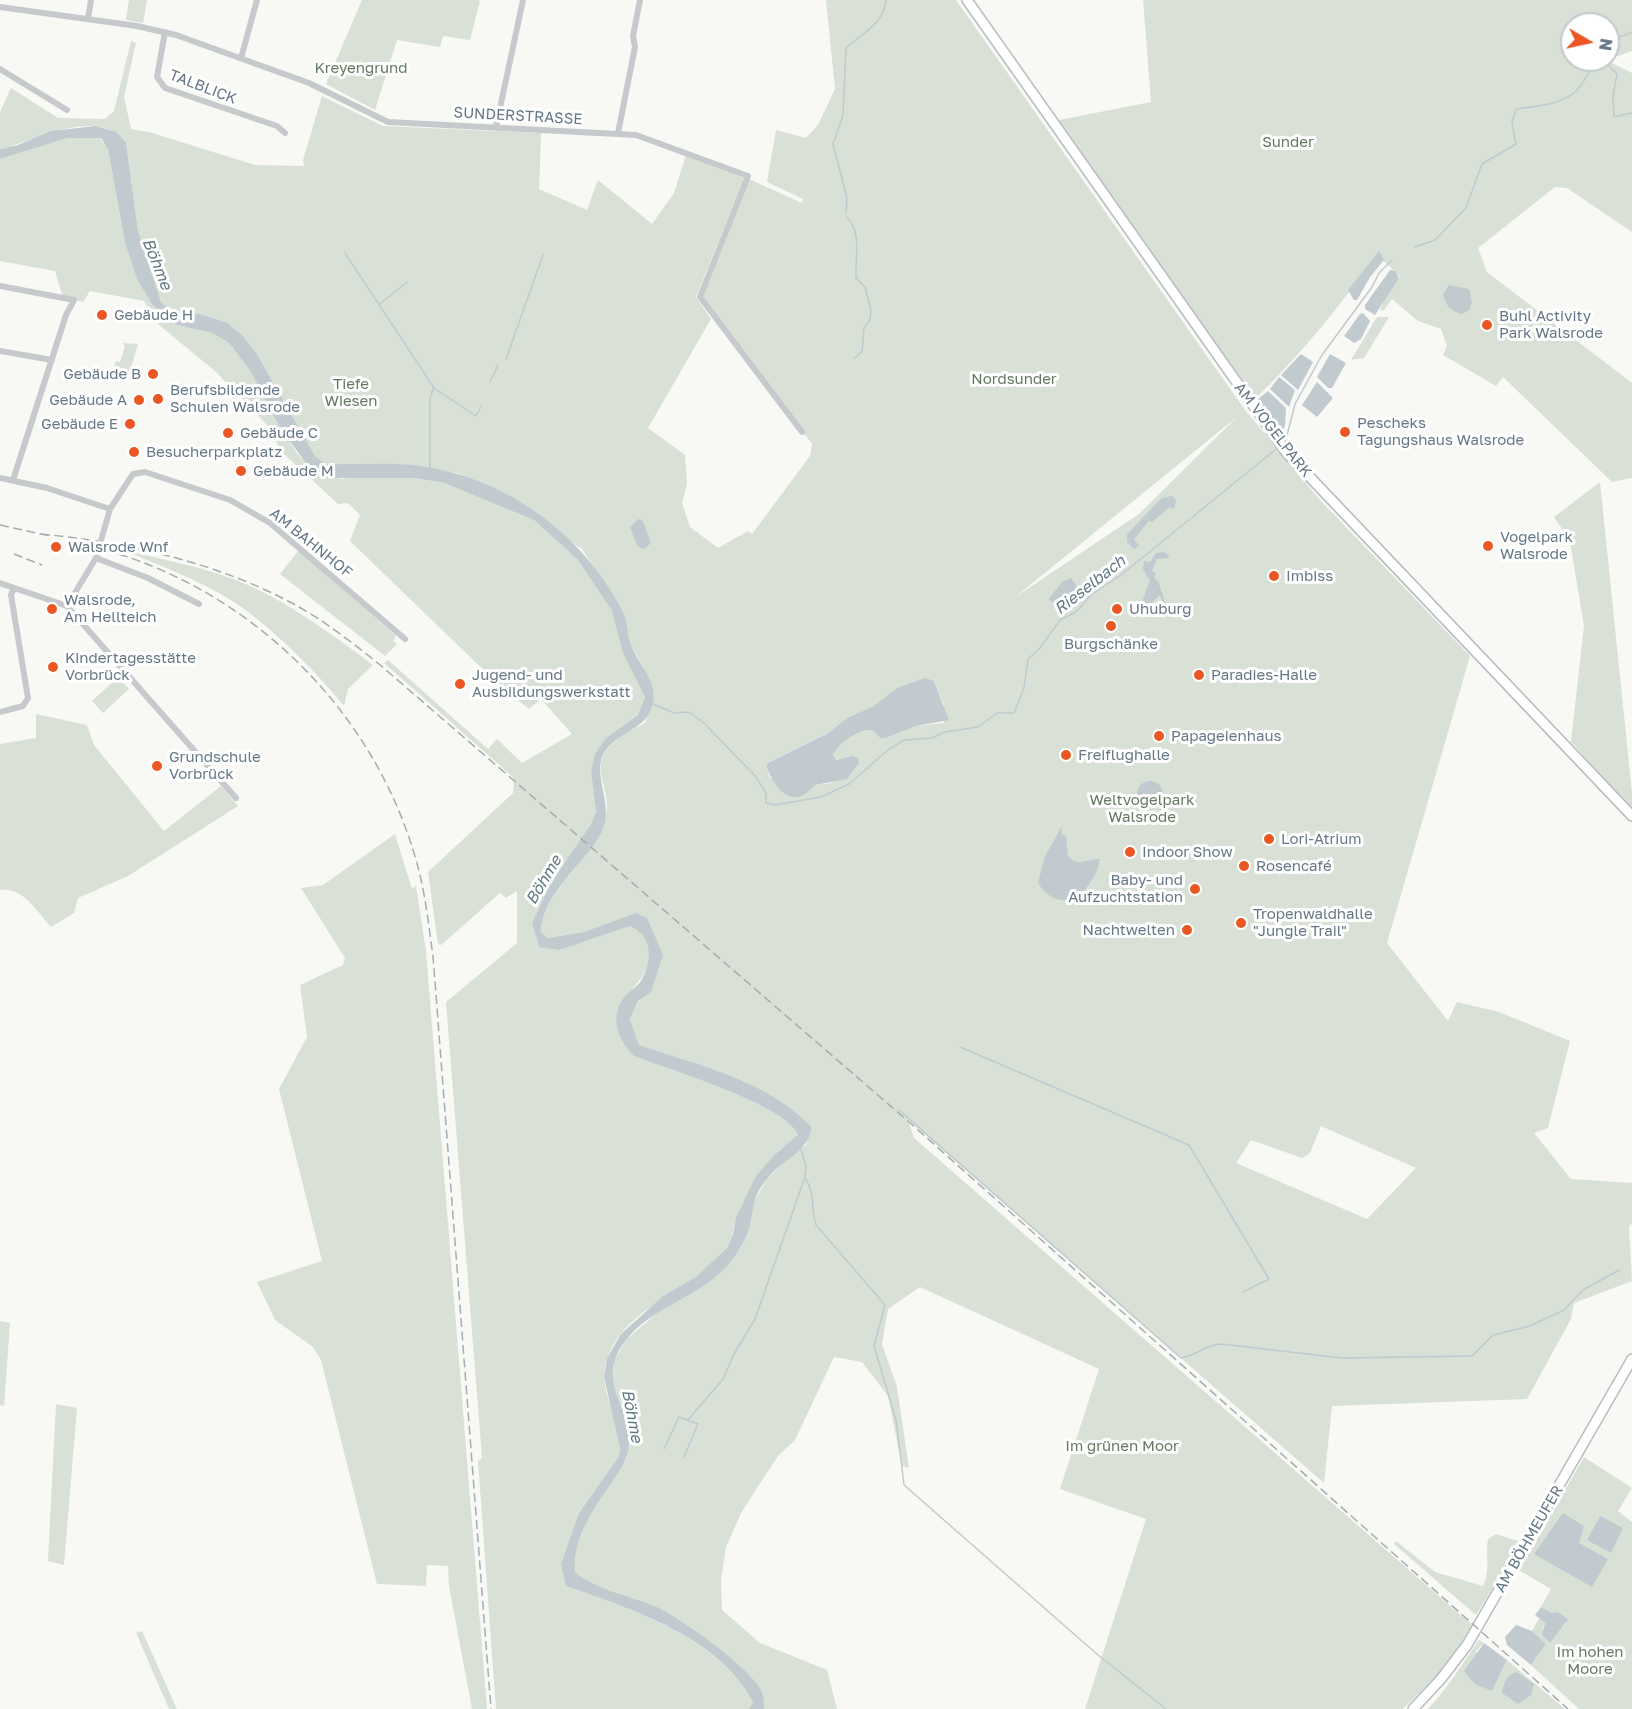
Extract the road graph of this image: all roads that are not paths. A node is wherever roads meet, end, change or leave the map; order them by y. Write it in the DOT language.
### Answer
graph roads {
  1 [pos="91,0"];
  2 [pos="257,0"];
  3 [pos="523,0"];
  4 [pos="640,0"];
  5 [pos="967,0"];
  6 [pos="0,7"];
  7 [pos="88,19"];
  8 [pos="165,32"];
  9 [pos="241,58"];
  10 [pos="0,69"];
  11 [pos="67,110"];
  12 [pos="496,127"];
  13 [pos="285,133"];
  14 [pos="618,133"];
  15 [pos="0,286"];
  16 [pos="0,351"];
  17 [pos="51,360"];
  18 [pos="802,432"];
  19 [pos="0,478"];
  20 [pos="14,480"];
  21 [pos="110,510"];
  22 [pos="96,558"];
  23 [pos="0,583"];
  24 [pos="14,588"];
  25 [pos="199,604"];
  26 [pos="67,606"];
  27 [pos="405,639"];
  28 [pos="0,712"];
  29 [pos="236,798"];
  30 [pos="1632,816"];
  31 [pos="1632,1359"];
  32 [pos="1413,1709"];
  1 -- 7 [label="street"];
  2 -- 9 [label="street"];
  3 -- 12 [label="street"];
  4 -- 14 [label="street"];
  5 -- 30 [label="street, AM VOGELPARK"];
  6 -- 7 [label="street, SUNDERSTRASSE"];
  7 -- 8 [label="street, SUNDERSTRASSE"];
  8 -- 9 [label="street, SUNDERSTRASSE"];
  8 -- 13 [label="street, TALBLICK"];
  9 -- 12 [label="street, SUNDERSTRASSE"];
  10 -- 11 [label="street"];
  12 -- 14 [label="street, SUNDERSTRASSE"];
  14 -- 18 [label="street, SUNDERSTRASSE"];
  15 -- 17 [label="street"];
  16 -- 17 [label="street"];
  17 -- 20 [label="street"];
  19 -- 20 [label="street"];
  20 -- 21 [label="street"];
  21 -- 22 [label="street"];
  21 -- 27 [label="street, AM BAHNHOF"];
  22 -- 25 [label="street"];
  22 -- 26 [label="street"];
  23 -- 24 [label="street"];
  24 -- 26 [label="street"];
  24 -- 28 [label="street"];
  26 -- 29 [label="street"];
  31 -- 32 [label="street, AM BÖHMEUFER"];
}
